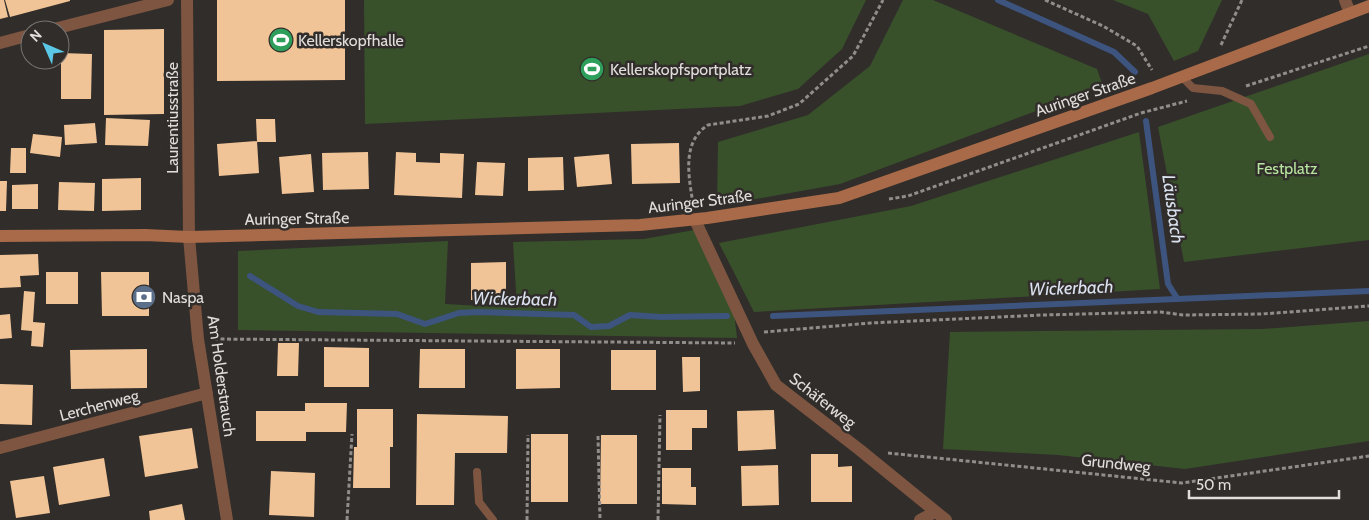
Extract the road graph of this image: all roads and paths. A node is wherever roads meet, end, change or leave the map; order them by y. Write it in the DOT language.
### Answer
graph roads {
  1 [pos="168,0"];
  2 [pos="187,0"];
  3 [pos="883,0"];
  4 [pos="1045,0"];
  5 [pos="1242,0"];
  6 [pos="1345,0"];
  7 [pos="1369,6"];
  8 [pos="1350,14"];
  9 [pos="70,25"];
  10 [pos="20,38"];
  11 [pos="0,43"];
  12 [pos="1369,46"];
  13 [pos="1212,66"];
  14 [pos="1182,77"];
  15 [pos="1162,84"];
  16 [pos="1222,91"];
  17 [pos="1188,100"];
  18 [pos="1163,107"];
  19 [pos="1270,137"];
  20 [pos="695,220"];
  21 [pos="0,236"];
  22 [pos="189,236"];
  23 [pos="1369,306"];
  24 [pos="751,338"];
  25 [pos="198,339"];
  26 [pos="207,393"];
  27 [pos="660,415"];
  28 [pos="352,434"];
  29 [pos="528,435"];
  30 [pos="598,436"];
  31 [pos="0,448"];
  32 [pos="860,450"];
  33 [pos="1369,456"];
  34 [pos="477,472"];
  35 [pos="935,512"];
  36 [pos="226,520"];
  37 [pos="347,520"];
  38 [pos="493,520"];
  39 [pos="527,520"];
  40 [pos="600,520"];
  41 [pos="658,520"];
  42 [pos="920,520"];
  43 [pos="946,520"];
  1 -- 9 [label="street"];
  2 -- 22 [label="street, Laurentiusstraße"];
  3 -- 20 [label="path"];
  4 -- 15 [label="path"];
  5 -- 13 [label="path"];
  6 -- 8 [label="street"];
  7 -- 8 [label="street, Auringer Straße"];
  8 -- 13 [label="street, Auringer Straße"];
  10 -- 11 [label="street"];
  12 -- 16 [label="path"];
  13 -- 14 [label="street, Auringer Straße"];
  14 -- 15 [label="street, Auringer Straße"];
  14 -- 16 [label="lane"];
  15 -- 20 [label="street, Auringer Straße"];
  16 -- 19 [label="lane"];
  17 -- 18 [label="path"];
  20 -- 22 [label="street, Auringer Straße"];
  20 -- 24 [label="street, Schäferweg"];
  21 -- 22 [label="street, Auringer Straße"];
  22 -- 25 [label="street, Am Holderstrauch"];
  23 -- 24 [label="path"];
  24 -- 25 [label="path"];
  24 -- 32 [label="street, Schäferweg"];
  25 -- 26 [label="street, Am Holderstrauch"];
  26 -- 31 [label="street, Lerchenweg"];
  26 -- 36 [label="street, Am Holderstrauch"];
  27 -- 41 [label="path"];
  28 -- 37 [label="path"];
  29 -- 39 [label="path"];
  30 -- 40 [label="path"];
  32 -- 33 [label="path, Grundweg"];
  32 -- 35 [label="street, Schäferweg"];
  34 -- 38 [label="lane"];
  35 -- 42 [label="street"];
  35 -- 43 [label="street, Schäferweg"];
}
